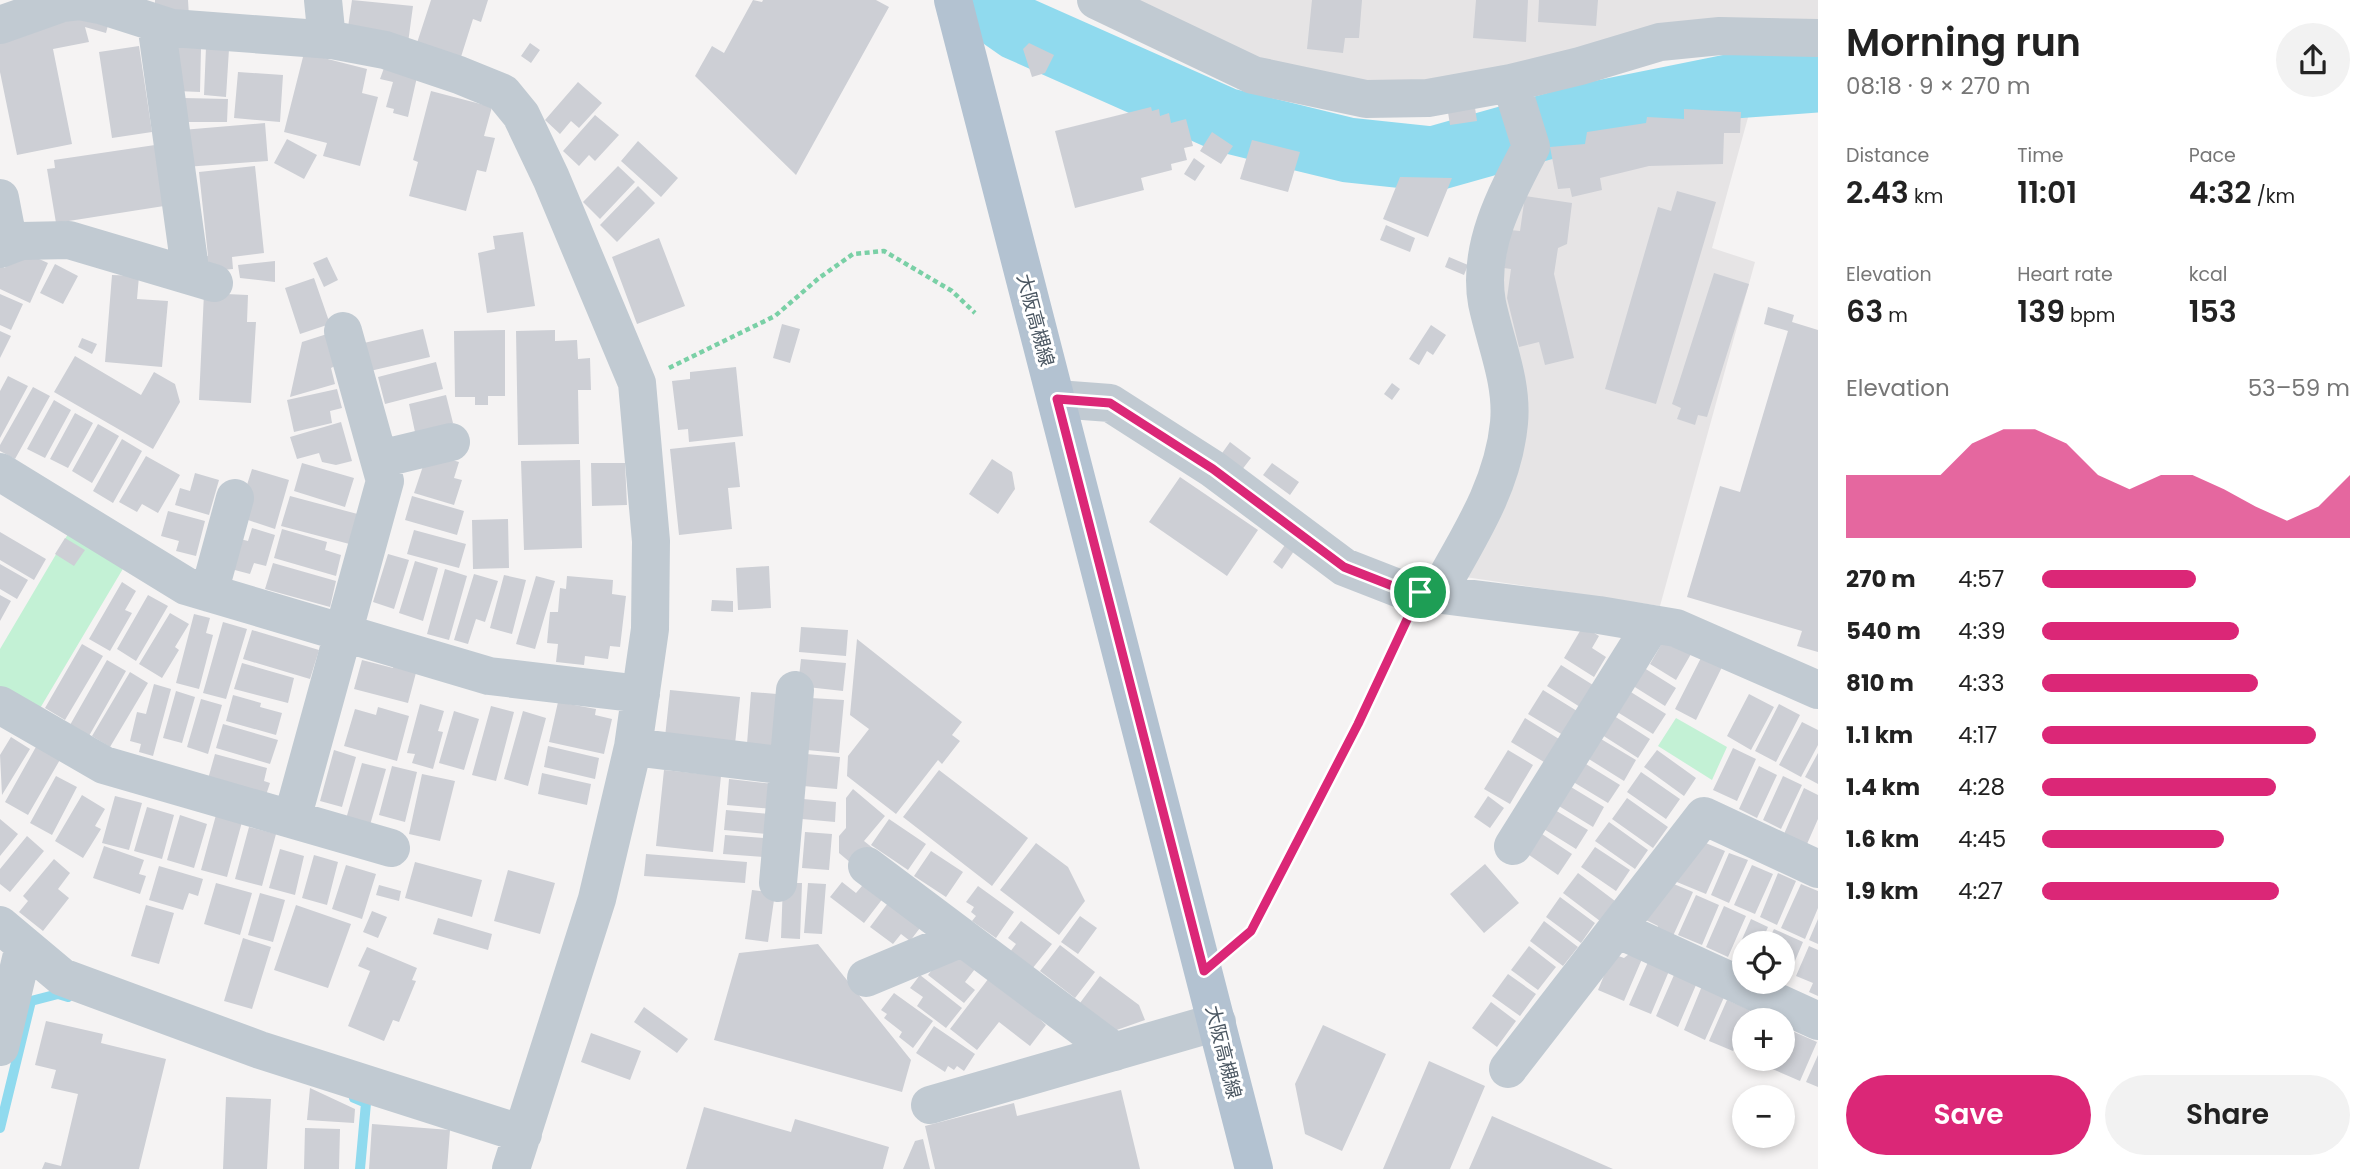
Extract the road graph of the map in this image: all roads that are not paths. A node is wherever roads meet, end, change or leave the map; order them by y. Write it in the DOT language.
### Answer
graph roads {
  1 [pos="323,0"];
  2 [pos="1096,0"];
  3 [pos="954,4"];
  4 [pos="156,23"];
  5 [pos="0,25"];
  6 [pos="1818,38"];
  7 [pos="327,40"];
  8 [pos="1511,83"];
  9 [pos="0,198"];
  10 [pos="4,247"];
  11 [pos="343,331"];
  12 [pos="1057,399"];
  13 [pos="451,442"];
  14 [pos="380,459"];
  15 [pos="0,472"];
  16 [pos="235,498"];
  17 [pos="209,593"];
  18 [pos="1428,593"];
  19 [pos="1651,624"];
  20 [pos="344,635"];
  21 [pos="795,690"];
  22 [pos="1818,690"];
  23 [pos="641,694"];
  24 [pos="0,705"];
  25 [pos="633,747"];
  26 [pos="788,766"];
  27 [pos="292,819"];
  28 [pos="1513,846"];
  29 [pos="391,848"];
  30 [pos="866,866"];
  31 [pos="1818,869"];
  32 [pos="778,883"];
  33 [pos="1617,929"];
  34 [pos="12,936"];
  35 [pos="962,938"];
  36 [pos="866,978"];
  37 [pos="1818,1021"];
  38 [pos="1217,1023"];
  39 [pos="0,1047"];
  40 [pos="1115,1052"];
  41 [pos="1508,1069"];
  42 [pos="930,1105"];
  43 [pos="517,1152"];
  44 [pos="1254,1169"];
  1 -- 7 [label="street"];
  2 -- 8 [label="street"];
  3 -- 12 [label="main road, 大阪高槻線"];
  4 -- 5 [label="street"];
  4 -- 7 [label="street"];
  4 -- 10 [label="street"];
  6 -- 8 [label="street"];
  7 -- 23 [label="street"];
  8 -- 18 [label="street"];
  9 -- 10 [label="street"];
  11 -- 14 [label="street"];
  12 -- 18 [label="street"];
  12 -- 38 [label="main road, 大阪高槻線"];
  13 -- 14 [label="street"];
  14 -- 20 [label="street"];
  15 -- 17 [label="street"];
  16 -- 17 [label="street"];
  17 -- 20 [label="street"];
  18 -- 19 [label="street"];
  19 -- 22 [label="street"];
  19 -- 28 [label="street"];
  20 -- 23 [label="street"];
  20 -- 27 [label="street"];
  21 -- 26 [label="street"];
  23 -- 25 [label="street"];
  24 -- 27 [label="street"];
  25 -- 26 [label="street"];
  25 -- 43 [label="street"];
  26 -- 32 [label="street"];
  27 -- 29 [label="street"];
  30 -- 35 [label="street"];
  31 -- 33 [label="street"];
  33 -- 37 [label="street"];
  33 -- 41 [label="street"];
  34 -- 39 [label="street"];
  34 -- 43 [label="street"];
  35 -- 36 [label="street"];
  35 -- 40 [label="street"];
  38 -- 40 [label="street"];
  38 -- 44 [label="main road, 大阪高槻線"];
  40 -- 42 [label="street"];
}
